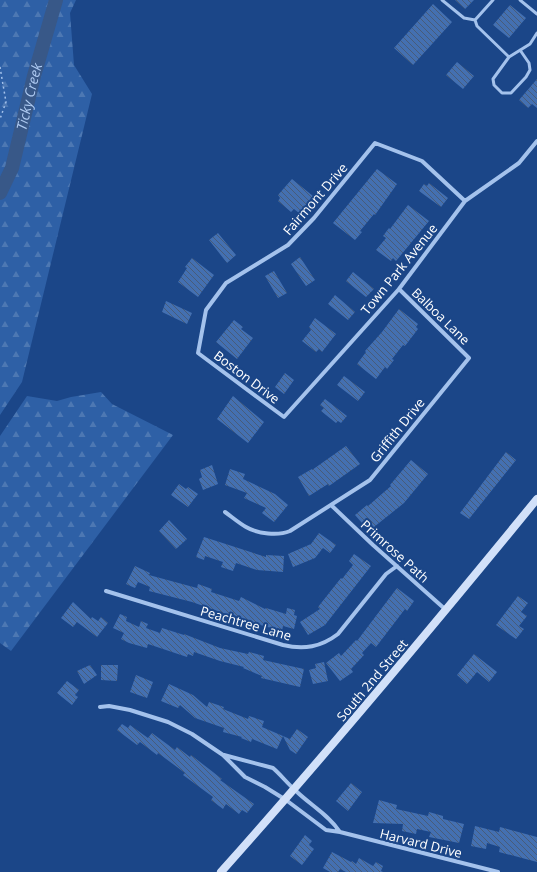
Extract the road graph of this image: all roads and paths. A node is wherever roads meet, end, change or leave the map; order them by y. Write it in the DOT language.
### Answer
graph roads {
  1 [pos="442,0"];
  2 [pos="493,0"];
  3 [pos="520,0"];
  4 [pos="537,14"];
  5 [pos="475,20"];
  6 [pos="537,34"];
  7 [pos="520,50"];
  8 [pos="509,57"];
  9 [pos="0,67"];
  10 [pos="0,119"];
  11 [pos="537,142"];
  12 [pos="465,202"];
  13 [pos="399,289"];
  14 [pos="198,353"];
  15 [pos="469,358"];
  16 [pos="284,417"];
  17 [pos="537,499"];
  18 [pos="331,505"];
  19 [pos="225,512"];
  20 [pos="397,566"];
  21 [pos="106,591"];
  22 [pos="446,610"];
  23 [pos="100,707"];
  24 [pos="223,755"];
  25 [pos="294,790"];
  26 [pos="286,800"];
  27 [pos="340,832"];
  28 [pos="477,870"];
  29 [pos="221,872"];
  30 [pos="498,872"];
  1 -- 5 [label="lane"];
  2 -- 5 [label="lane"];
  3 -- 4 [label="lane"];
  5 -- 8 [label="lane"];
  6 -- 7 [label="lane"];
  7 -- 8 [label="lane"];
  7 -- 8 [label="lane"];
  9 -- 10 [label="path"];
  11 -- 12 [label="street, Town Park Avenue"];
  12 -- 13 [label="street, Town Park Avenue"];
  12 -- 14 [label="street, Fairmont Drive"];
  13 -- 15 [label="street, Balboa Lane"];
  13 -- 16 [label="street, Town Park Avenue"];
  14 -- 16 [label="street, Boston Drive"];
  15 -- 18 [label="street, Griffith Drive"];
  17 -- 22 [label="main road, South 2nd Street"];
  18 -- 19 [label="street, Griffith Drive"];
  18 -- 20 [label="street, Primrose Path"];
  20 -- 21 [label="street, Peachtree Lane"];
  20 -- 22 [label="street, Primrose Path"];
  22 -- 25 [label="main road, South 2nd Street"];
  23 -- 24 [label="street"];
  24 -- 25 [label="street"];
  24 -- 26 [label="street, Harvard Drive"];
  25 -- 26 [label="main road, South 2nd Street"];
  25 -- 27 [label="street"];
  26 -- 27 [label="street, Harvard Drive"];
  26 -- 29 [label="main road, South 2nd Street"];
  27 -- 28 [label="street, Harvard Drive"];
  28 -- 30 [label="street, Harvard Drive"];
}
